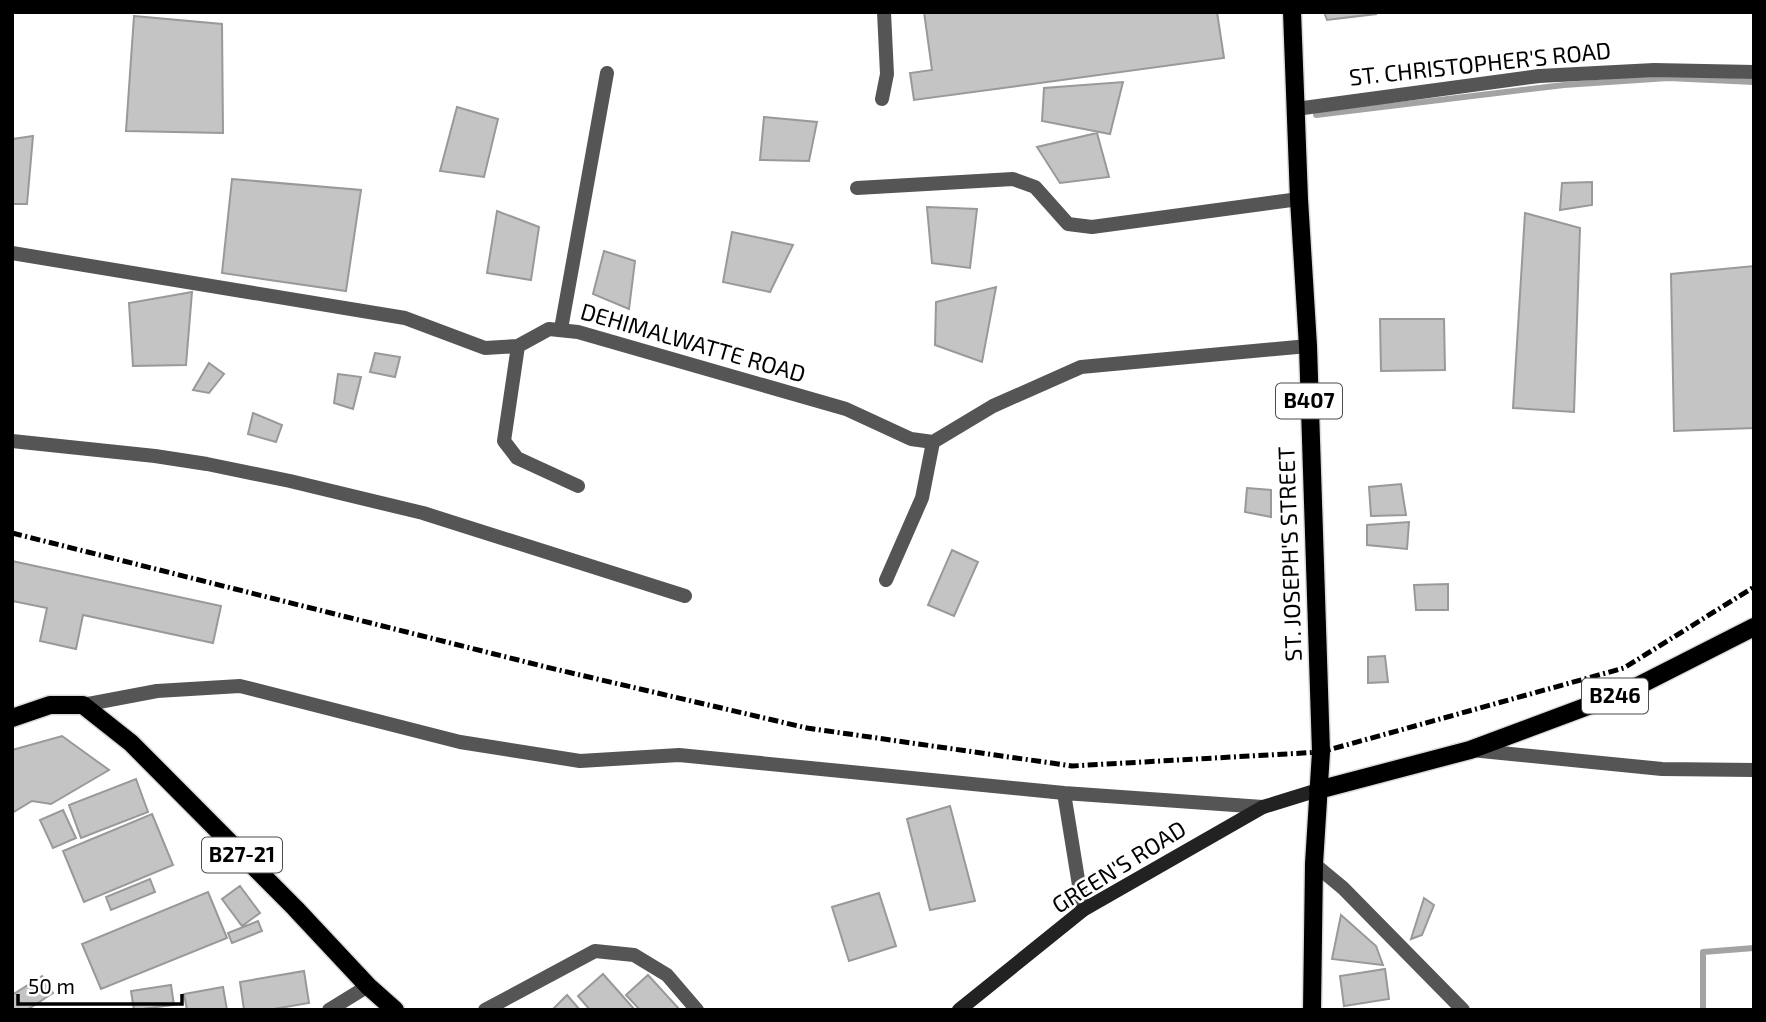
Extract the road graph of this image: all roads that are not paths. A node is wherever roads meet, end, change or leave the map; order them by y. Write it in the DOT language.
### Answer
graph roads {
  1 [pos="884,12"];
  2 [pos="1292,12"];
  3 [pos="1754,72"];
  4 [pos="607,73"];
  5 [pos="881,99"];
  6 [pos="1296,109"];
  7 [pos="856,188"];
  8 [pos="1299,199"];
  9 [pos="12,253"];
  10 [pos="561,329"];
  11 [pos="518,346"];
  12 [pos="1308,346"];
  13 [pos="12,441"];
  14 [pos="933,442"];
  15 [pos="578,486"];
  16 [pos="886,580"];
  17 [pos="685,596"];
  18 [pos="1754,627"];
  19 [pos="83,705"];
  20 [pos="12,718"];
  21 [pos="1470,750"];
  22 [pos="1754,770"];
  23 [pos="1318,790"];
  24 [pos="1064,793"];
  25 [pos="1263,807"];
  26 [pos="1314,864"];
  27 [pos="1083,910"];
  28 [pos="368,986"];
  29 [pos="328,1010"];
  30 [pos="395,1010"];
  31 [pos="485,1010"];
  32 [pos="697,1010"];
  33 [pos="959,1010"];
  34 [pos="1312,1010"];
  35 [pos="1463,1010"];
  1 -- 5 [label="street"];
  2 -- 6 [label="main road, ST. JOSEPH'S STREET / B407"];
  3 -- 6 [label="street, ST. CHRISTOPHER'S ROAD"];
  4 -- 10 [label="street"];
  6 -- 8 [label="main road, ST. JOSEPH'S STREET / B407"];
  7 -- 8 [label="street"];
  8 -- 12 [label="main road, ST. JOSEPH'S STREET / B407"];
  9 -- 11 [label="street, DEHIMALWATTE ROAD"];
  10 -- 11 [label="street, DEHIMALWATTE ROAD"];
  10 -- 14 [label="street, DEHIMALWATTE ROAD"];
  11 -- 15 [label="street"];
  12 -- 14 [label="street"];
  12 -- 23 [label="main road, ST. JOSEPH'S STREET / B407"];
  13 -- 17 [label="street"];
  14 -- 16 [label="street"];
  18 -- 21 [label="main road, B246"];
  19 -- 20 [label="main road"];
  19 -- 24 [label="street"];
  19 -- 28 [label="main road, B27-21"];
  21 -- 22 [label="street"];
  21 -- 23 [label="main road, B246"];
  23 -- 25 [label="main road, GREEN'S ROAD"];
  23 -- 26 [label="main road, ST. JOSEPH'S STREET / B407"];
  24 -- 25 [label="street"];
  24 -- 27 [label="street"];
  25 -- 27 [label="main road, GREEN'S ROAD"];
  26 -- 34 [label="main road, ST. JOSEPH'S STREET / B407"];
  26 -- 35 [label="street"];
  27 -- 33 [label="main road, GREEN'S ROAD"];
  28 -- 29 [label="street"];
  28 -- 30 [label="main road, B27-21"];
  31 -- 32 [label="street"];
}
